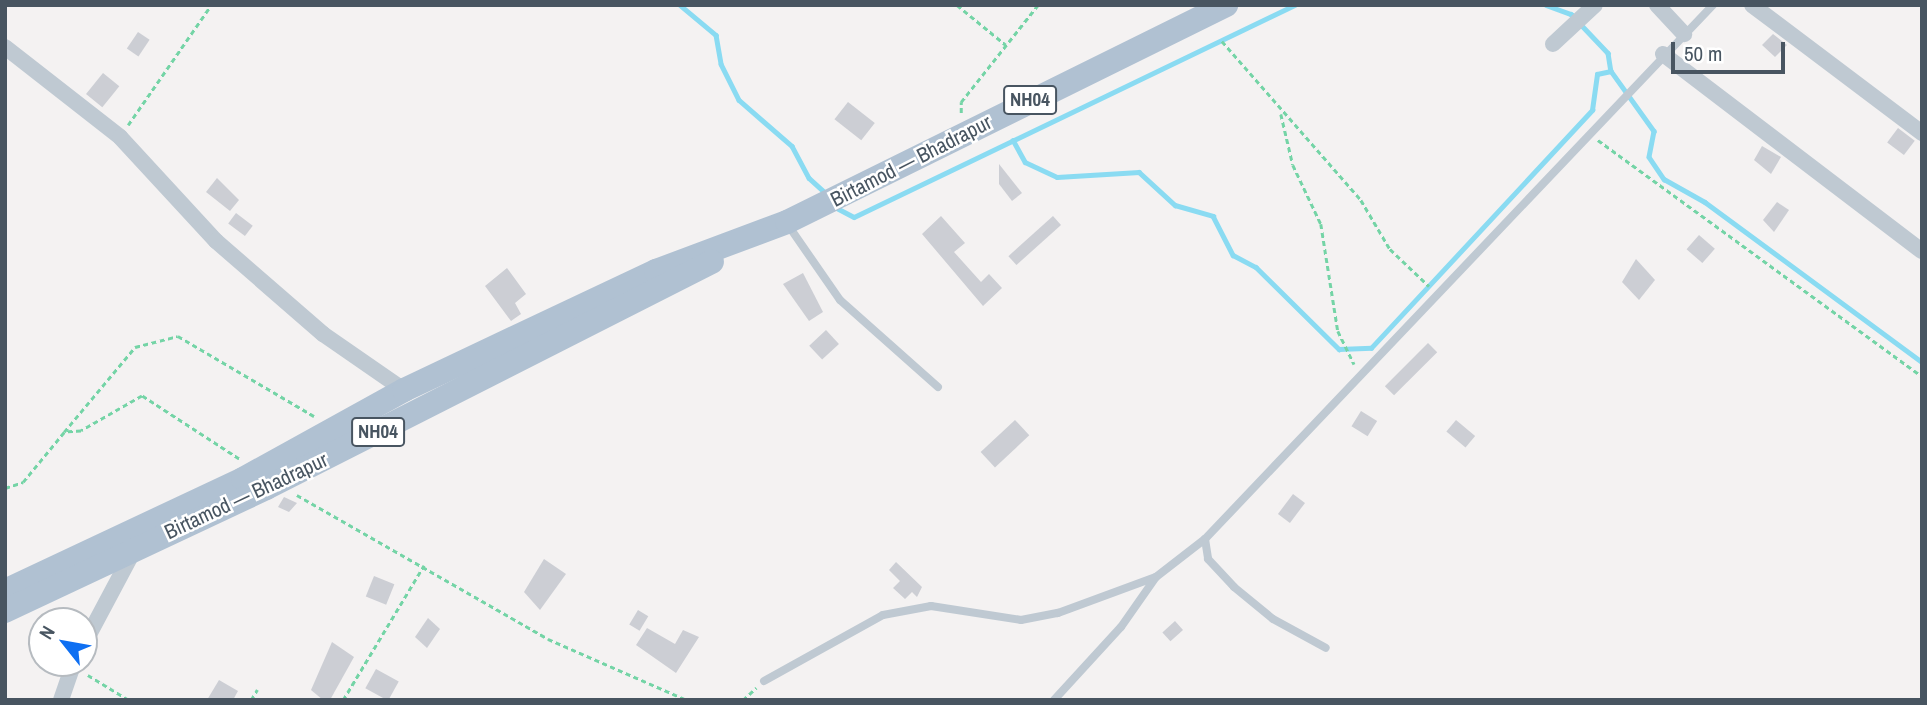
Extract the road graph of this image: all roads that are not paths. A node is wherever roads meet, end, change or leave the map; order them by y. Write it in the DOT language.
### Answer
graph roads {
  1 [pos="1226,5"];
  2 [pos="1595,5"];
  3 [pos="1657,5"];
  4 [pos="1713,5"];
  5 [pos="1752,5"];
  6 [pos="1684,34"];
  7 [pos="1553,44"];
  8 [pos="5,47"];
  9 [pos="1663,54"];
  10 [pos="1922,133"];
  11 [pos="787,222"];
  12 [pos="745,241"];
  13 [pos="1922,250"];
  14 [pos="938,387"];
  15 [pos="404,390"];
  16 [pos="261,480"];
  17 [pos="135,537"];
  18 [pos="1205,539"];
  19 [pos="1156,577"];
  20 [pos="5,591"];
  21 [pos="5,611"];
  22 [pos="98,615"];
  23 [pos="1326,648"];
  24 [pos="69,677"];
  25 [pos="764,681"];
  26 [pos="61,700"];
  27 [pos="1054,700"];
  1 -- 11 [label="main road, Birtamod — Bhadrapur / NH04"];
  2 -- 7 [label="street"];
  3 -- 6 [label="street"];
  4 -- 6 [label="lane"];
  5 -- 10 [label="street"];
  6 -- 9 [label="lane"];
  8 -- 15 [label="street"];
  9 -- 13 [label="street"];
  9 -- 18 [label="lane"];
  11 -- 12 [label="main road, Birtamod — Bhadrapur / NH04"];
  11 -- 14 [label="lane"];
  12 -- 15 [label="main road, Birtamod — Bhadrapur / NH04"];
  12 -- 16 [label="main road, Birtamod — Bhadrapur / NH04"];
  15 -- 16 [label="main road, Birtamod — Bhadrapur / NH04"];
  16 -- 17 [label="main road, Birtamod — Bhadrapur / NH04"];
  17 -- 20 [label="main road, Birtamod — Bhadrapur / NH04"];
  17 -- 21 [label="main road, Birtamod — Bhadrapur / NH04"];
  17 -- 22 [label="street"];
  18 -- 19 [label="lane"];
  18 -- 23 [label="lane"];
  19 -- 25 [label="lane"];
  19 -- 27 [label="lane"];
  24 -- 26 [label="street"];
}
